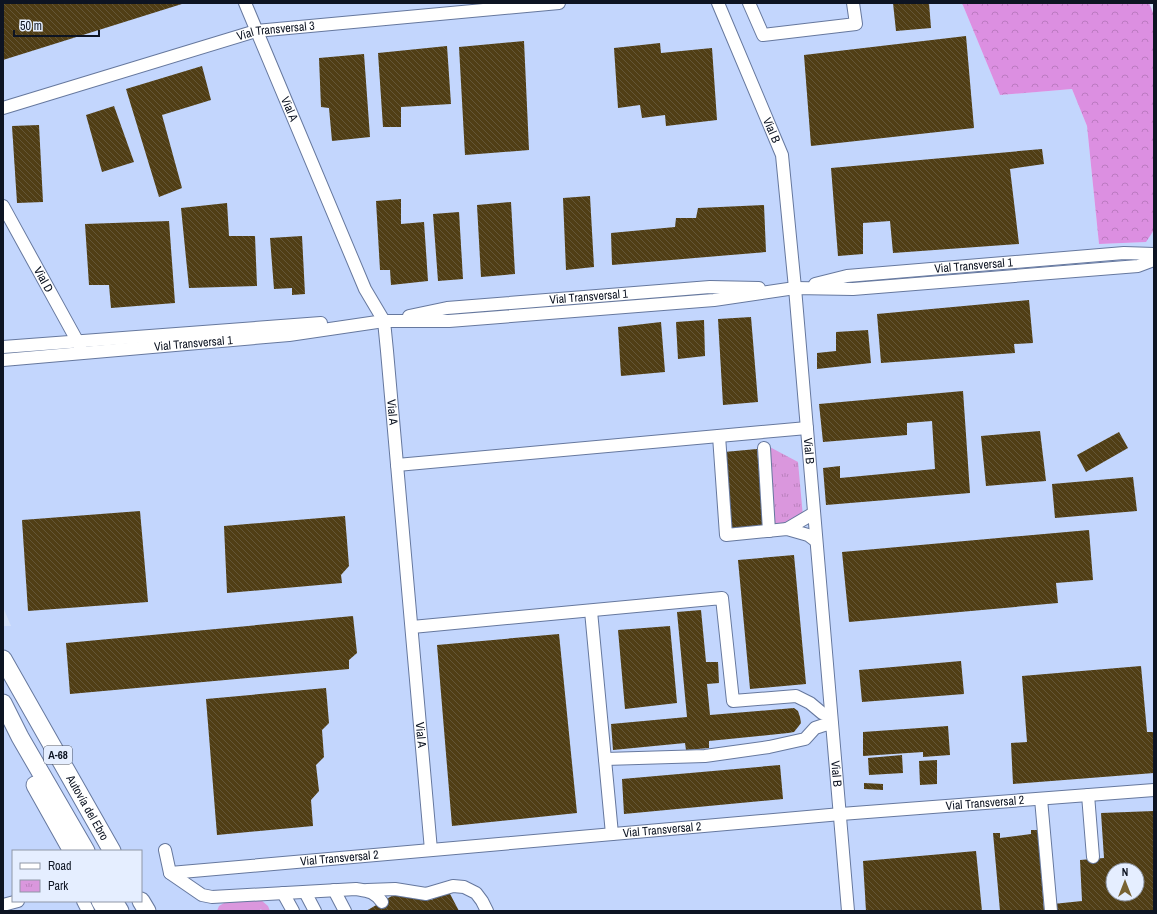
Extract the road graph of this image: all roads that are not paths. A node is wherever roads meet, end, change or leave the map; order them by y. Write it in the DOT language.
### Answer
graph roads {
  1 [pos="245,3"];
  2 [pos="559,3"];
  3 [pos="718,3"];
  4 [pos="750,3"];
  5 [pos="853,3"];
  6 [pos="256,31"];
  7 [pos="3,108"];
  8 [pos="3,206"];
  9 [pos="1154,254"];
  10 [pos="1154,260"];
  11 [pos="795,288"];
  12 [pos="384,321"];
  13 [pos="77,341"];
  14 [pos="3,347"];
  15 [pos="84,353"];
  16 [pos="3,360"];
  17 [pos="807,428"];
  18 [pos="719,436"];
  19 [pos="764,448"];
  20 [pos="398,465"];
  21 [pos="814,513"];
  22 [pos="787,529"];
  23 [pos="769,531"];
  24 [pos="816,541"];
  25 [pos="591,611"];
  26 [pos="412,627"];
  27 [pos="3,659"];
  28 [pos="3,703"];
  29 [pos="832,720"];
  30 [pos="3,727"];
  31 [pos="605,759"];
  32 [pos="1154,790"];
  33 [pos="1088,795"];
  34 [pos="1040,799"];
  35 [pos="841,814"];
  36 [pos="612,834"];
  37 [pos="71,850"];
  38 [pos="85,850"];
  39 [pos="111,850"];
  40 [pos="165,850"];
  41 [pos="431,850"];
  42 [pos="1093,857"];
  43 [pos="170,873"];
  44 [pos="334,890"];
  45 [pos="366,890"];
  46 [pos="305,892"];
  47 [pos="283,893"];
  48 [pos="14,902"];
  49 [pos="83,902"];
  50 [pos="101,902"];
  51 [pos="115,902"];
  52 [pos="142,902"];
  53 [pos="382,902"];
  54 [pos="3,905"];
  55 [pos="88,911"];
  56 [pos="106,911"];
  57 [pos="120,911"];
  58 [pos="147,911"];
  59 [pos="293,911"];
  60 [pos="315,911"];
  61 [pos="345,911"];
  62 [pos="487,911"];
  63 [pos="848,911"];
  64 [pos="1051,911"];
  1 -- 6 [label="street, Vial A"];
  2 -- 6 [label="street, Vial Transversal 3"];
  3 -- 11 [label="street, Vial B"];
  4 -- 5 [label="street"];
  6 -- 7 [label="street, Vial Transversal 3"];
  6 -- 12 [label="street, Vial A"];
  8 -- 13 [label="street, Vial D"];
  9 -- 11 [label="street, Vial Transversal 1"];
  10 -- 11 [label="street, Vial Transversal 1"];
  11 -- 12 [label="street, Vial Transversal 1"];
  11 -- 17 [label="street, Vial B"];
  12 -- 13 [label="street, Vial Transversal 1"];
  12 -- 15 [label="street, Vial Transversal 1"];
  12 -- 20 [label="street, Vial A"];
  13 -- 14 [label="street, Vial Transversal 1"];
  13 -- 15 [label="street, Vial D"];
  15 -- 16 [label="street, Vial Transversal 1"];
  17 -- 18 [label="street"];
  17 -- 21 [label="street, Vial B"];
  18 -- 20 [label="street"];
  18 -- 23 [label="street"];
  19 -- 23 [label="street"];
  20 -- 26 [label="street, Vial A"];
  21 -- 22 [label="street"];
  21 -- 24 [label="street, Vial B"];
  22 -- 23 [label="street"];
  22 -- 24 [label="street"];
  24 -- 29 [label="street, Vial B"];
  25 -- 26 [label="street"];
  25 -- 29 [label="street"];
  25 -- 31 [label="street"];
  26 -- 41 [label="street, Vial A"];
  27 -- 39 [label="highway, Autovía del Ebro / A-68"];
  28 -- 38 [label="highway, Autovía del Ebro / A-68"];
  29 -- 31 [label="street"];
  29 -- 35 [label="street, Vial B"];
  30 -- 37 [label="highway"];
  31 -- 36 [label="street"];
  32 -- 33 [label="street, Vial Transversal 2"];
  33 -- 34 [label="street, Vial Transversal 2"];
  33 -- 42 [label="street"];
  34 -- 35 [label="street, Vial Transversal 2"];
  34 -- 64 [label="street"];
  35 -- 36 [label="street, Vial Transversal 2"];
  35 -- 63 [label="street, Vial B"];
  36 -- 41 [label="street, Vial Transversal 2"];
  40 -- 43 [label="street"];
  41 -- 43 [label="street, Vial Transversal 2"];
  43 -- 47 [label="street"];
  44 -- 45 [label="street"];
  44 -- 46 [label="street"];
  44 -- 61 [label="street"];
  45 -- 53 [label="street"];
  45 -- 62 [label="street"];
  46 -- 47 [label="street"];
  46 -- 60 [label="street"];
  47 -- 59 [label="street"];
  48 -- 54 [label="street"];
  49 -- 55 [label="street"];
  50 -- 56 [label="highway"];
  51 -- 57 [label="highway"];
  52 -- 58 [label="highway"];
}
